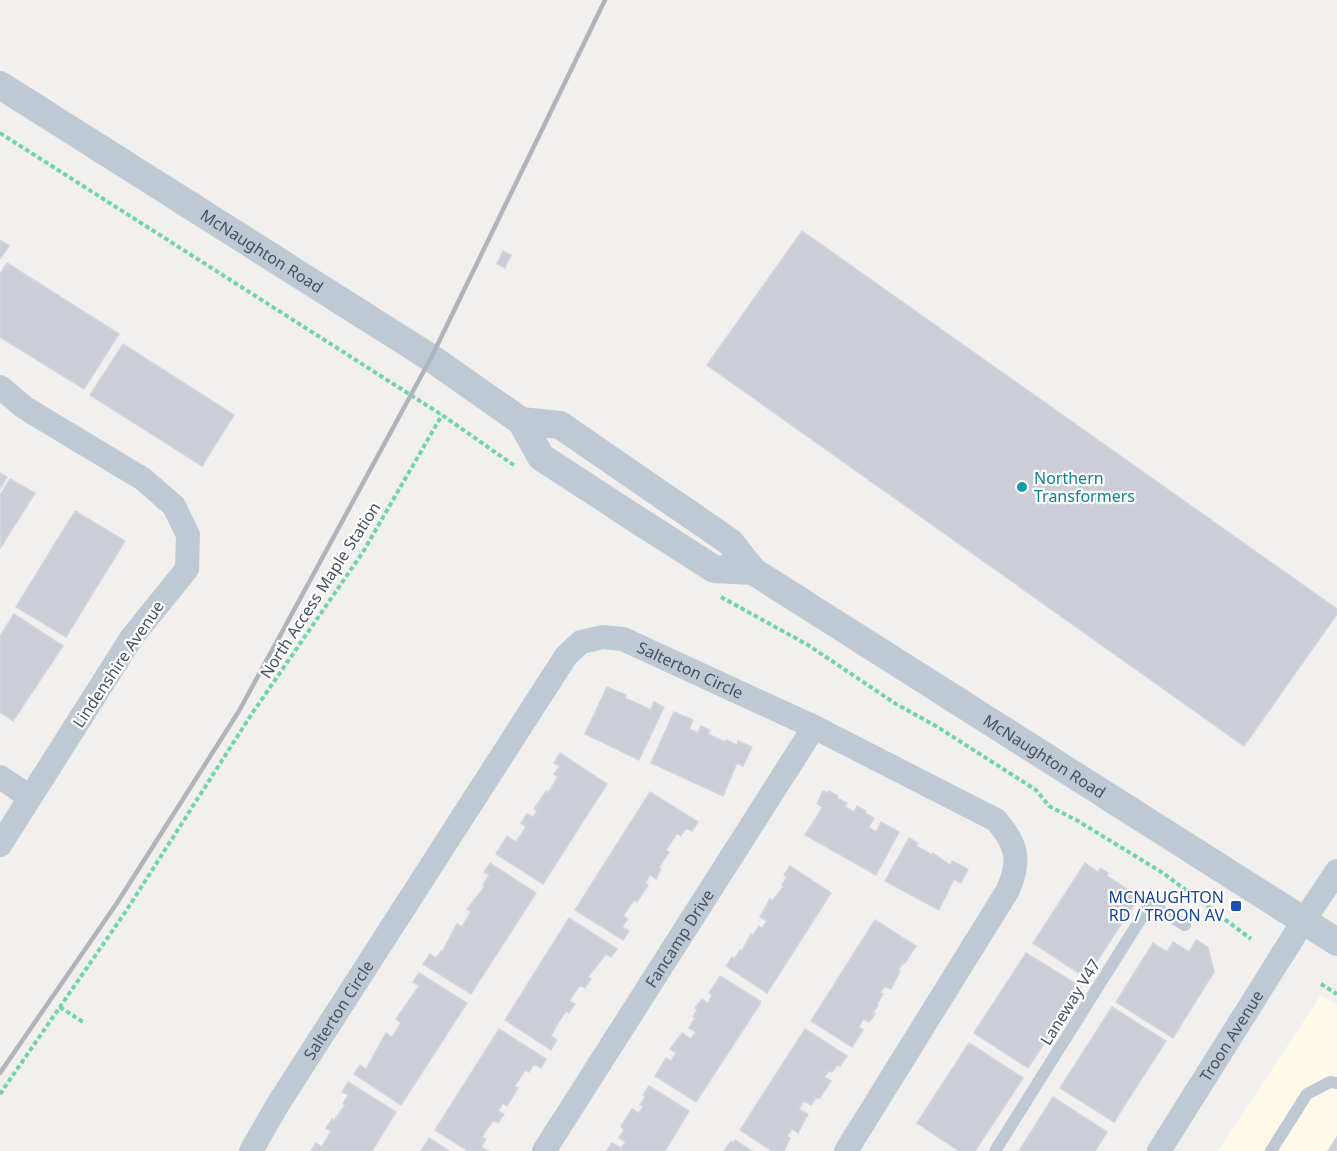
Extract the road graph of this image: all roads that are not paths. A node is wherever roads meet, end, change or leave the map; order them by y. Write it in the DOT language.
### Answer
graph roads {
  1 [pos="0,85"];
  2 [pos="0,387"];
  3 [pos="521,421"];
  4 [pos="753,571"];
  5 [pos="814,727"];
  6 [pos="0,777"];
  7 [pos="30,797"];
  8 [pos="0,844"];
  9 [pos="1337,871"];
  10 [pos="1304,920"];
  11 [pos="1185,926"];
  12 [pos="1337,942"];
  13 [pos="1337,1083"];
  14 [pos="855,1148"];
  15 [pos="251,1151"];
  16 [pos="544,1151"];
  17 [pos="995,1151"];
  18 [pos="1159,1151"];
  19 [pos="1271,1151"];
  1 -- 3 [label="street, McNaughton Road"];
  2 -- 7 [label="street, Lindenshire Avenue"];
  3 -- 4 [label="street, McNaughton Road"];
  3 -- 4 [label="street, McNaughton Road"];
  4 -- 10 [label="street, McNaughton Road"];
  5 -- 14 [label="street, Salterton Circle"];
  5 -- 15 [label="street, Salterton Circle"];
  5 -- 16 [label="street, Fancamp Drive"];
  6 -- 7 [label="street"];
  7 -- 8 [label="street, Lindenshire Avenue"];
  9 -- 10 [label="street, Troon Avenue"];
  10 -- 12 [label="street, McNaughton Road"];
  10 -- 18 [label="street, Troon Avenue"];
  11 -- 17 [label="lane, Laneway V47"];
  13 -- 19 [label="lane"];
}
